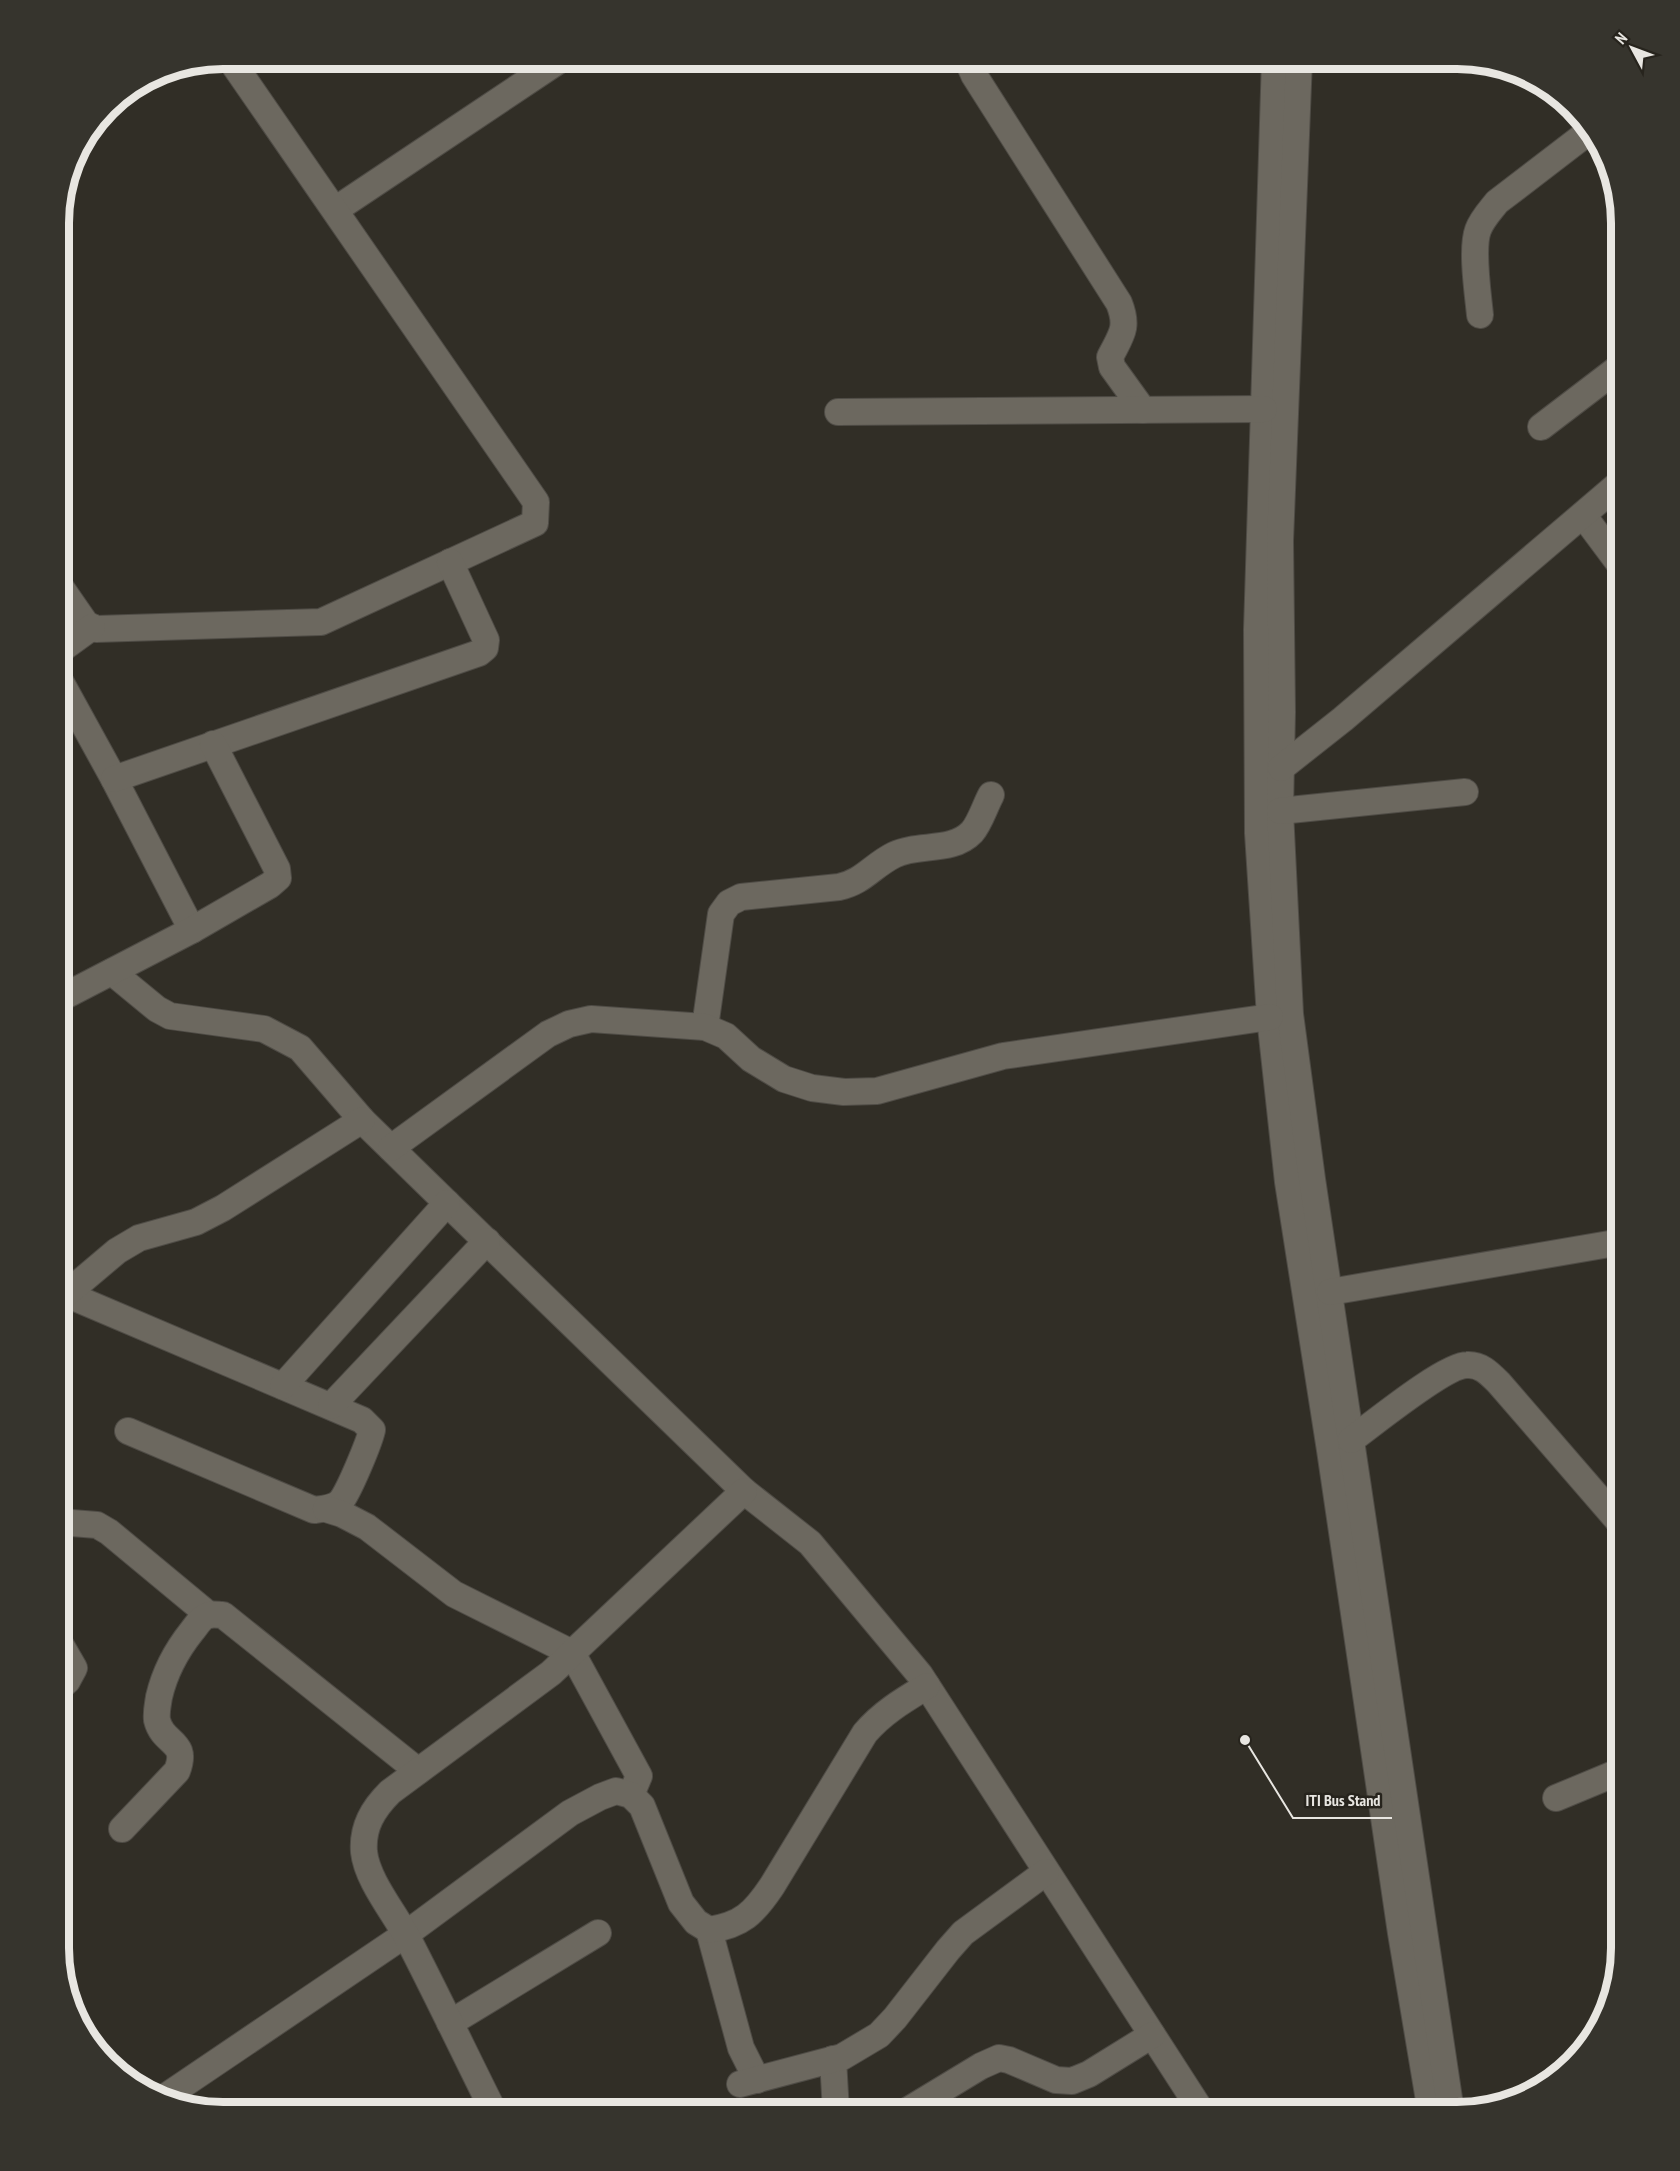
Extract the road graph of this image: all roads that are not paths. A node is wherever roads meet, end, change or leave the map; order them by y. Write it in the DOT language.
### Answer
graph roads {
  1 [pos="238,69"];
  2 [pos="546,69"];
  3 [pos="971,69"];
  4 [pos="1275,69"];
  5 [pos="1299,69"];
  6 [pos="1583,136"];
  7 [pos="335,210"];
  8 [pos="1479,315"];
  9 [pos="1611,374"];
  10 [pos="1264,409"];
  11 [pos="1143,410"];
  12 [pos="838,412"];
  13 [pos="1541,427"];
  14 [pos="1611,491"];
  15 [pos="1583,515"];
  16 [pos="1611,552"];
  17 [pos="450,562"];
  18 [pos="69,599"];
  19 [pos="92,627"];
  20 [pos="69,644"];
  21 [pos="69,697"];
  22 [pos="213,744"];
  23 [pos="1281,768"];
  24 [pos="114,779"];
  25 [pos="1465,792"];
  26 [pos="991,795"];
  27 [pos="1280,811"];
  28 [pos="192,930"];
  29 [pos="112,972"];
  30 [pos="69,994"];
  31 [pos="1269,1017"];
  32 [pos="705,1027"];
  33 [pos="362,1120"];
  34 [pos="391,1148"];
  35 [pos="447,1203"];
  36 [pos="487,1241"];
  37 [pos="1611,1244"];
  38 [pos="69,1291"];
  39 [pos="1330,1292"];
  40 [pos="69,1300"];
  41 [pos="283,1386"];
  42 [pos="331,1406"];
  43 [pos="128,1431"];
  44 [pos="1351,1440"];
  45 [pos="744,1491"];
  46 [pos="326,1509"];
  47 [pos="1611,1511"];
  48 [pos="69,1523"];
  49 [pos="209,1615"];
  50 [pos="572,1653"];
  51 [pos="69,1660"];
  52 [pos="69,1677"];
  53 [pos="927,1686"];
  54 [pos="418,1771"];
  55 [pos="1611,1775"];
  56 [pos="631,1796"];
  57 [pos="1556,1798"];
  58 [pos="122,1829"];
  59 [pos="1398,1833"];
  60 [pos="1046,1872"];
  61 [pos="1408,1897"];
  62 [pos="709,1930"];
  63 [pos="598,1933"];
  64 [pos="406,1934"];
  65 [pos="450,2023"];
  66 [pos="1152,2035"];
  67 [pos="832,2059"];
  68 [pos="171,2093"];
  69 [pos="489,2102"];
  70 [pos="835,2102"];
  71 [pos="922,2102"];
  72 [pos="1196,2102"];
  73 [pos="1430,2102"];
  74 [pos="1449,2102"];
  1 -- 7 [label="street"];
  2 -- 7 [label="street"];
  3 -- 11 [label="street"];
  4 -- 10 [label="street"];
  5 -- 23 [label="street"];
  6 -- 8 [label="street"];
  7 -- 17 [label="street"];
  9 -- 13 [label="street"];
  10 -- 11 [label="street"];
  10 -- 31 [label="street"];
  11 -- 12 [label="street"];
  14 -- 15 [label="street"];
  15 -- 16 [label="street"];
  15 -- 23 [label="street"];
  17 -- 19 [label="street"];
  17 -- 22 [label="street"];
  18 -- 19 [label="street"];
  19 -- 20 [label="street"];
  21 -- 24 [label="street"];
  22 -- 24 [label="street"];
  22 -- 28 [label="street"];
  23 -- 27 [label="street"];
  24 -- 28 [label="street"];
  25 -- 27 [label="street"];
  26 -- 32 [label="street"];
  27 -- 39 [label="street"];
  28 -- 29 [label="street"];
  29 -- 30 [label="street"];
  29 -- 33 [label="street"];
  31 -- 32 [label="street"];
  31 -- 59 [label="street"];
  32 -- 34 [label="street"];
  33 -- 34 [label="street"];
  33 -- 38 [label="street"];
  34 -- 35 [label="street"];
  35 -- 36 [label="street"];
  35 -- 41 [label="street"];
  36 -- 42 [label="street"];
  36 -- 45 [label="street"];
  37 -- 39 [label="street"];
  39 -- 44 [label="street"];
  40 -- 41 [label="street"];
  41 -- 42 [label="street"];
  42 -- 46 [label="street"];
  43 -- 46 [label="street"];
  44 -- 47 [label="street"];
  44 -- 59 [label="street"];
  45 -- 50 [label="street"];
  45 -- 53 [label="street"];
  46 -- 50 [label="street"];
  48 -- 49 [label="street"];
  49 -- 54 [label="street"];
  49 -- 58 [label="street"];
  50 -- 54 [label="street"];
  50 -- 56 [label="street"];
  51 -- 52 [label="street"];
  53 -- 60 [label="street"];
  53 -- 62 [label="street"];
  54 -- 64 [label="street"];
  55 -- 57 [label="street"];
  56 -- 62 [label="street"];
  56 -- 64 [label="street"];
  59 -- 61 [label="street"];
  60 -- 66 [label="street"];
  60 -- 67 [label="street"];
  61 -- 73 [label="street"];
  61 -- 74 [label="street"];
  62 -- 67 [label="street"];
  63 -- 65 [label="street"];
  64 -- 65 [label="street"];
  64 -- 68 [label="street"];
  65 -- 69 [label="street"];
  66 -- 71 [label="street"];
  66 -- 72 [label="street"];
  67 -- 70 [label="street"];
}
